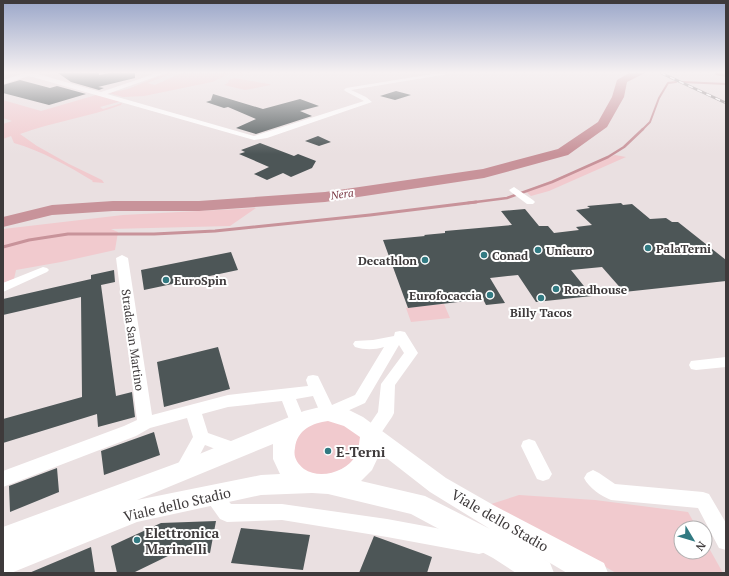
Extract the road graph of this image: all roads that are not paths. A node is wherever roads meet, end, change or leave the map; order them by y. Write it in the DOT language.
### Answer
graph roads {
  1 [pos="122,100"];
  2 [pos="367,100"];
  3 [pos="514,190"];
  4 [pos="530,202"];
  5 [pos="122,258"];
  6 [pos="43,270"];
  7 [pos="3,288"];
  8 [pos="397,337"];
  9 [pos="360,344"];
  10 [pos="726,362"];
  11 [pos="696,365"];
  12 [pos="287,394"];
  13 [pos="193,410"];
  14 [pos="328,413"];
  15 [pos="145,423"];
  16 [pos="298,423"];
  17 [pos="371,434"];
  18 [pos="201,437"];
  19 [pos="529,446"];
  20 [pos="236,450"];
  21 [pos="183,471"];
  22 [pos="543,474"];
  23 [pos="593,478"];
  24 [pos="3,479"];
  25 [pos="320,483"];
  26 [pos="212,495"];
  27 [pos="3,539"];
  28 [pos="726,541"];
  29 [pos="502,549"];
  30 [pos="3,563"];
  31 [pos="540,573"];
  32 [pos="594,573"];
  1 -- 2 [label="street"];
  3 -- 4 [label="street"];
  5 -- 15 [label="street, Strada San Martino"];
  6 -- 7 [label="street"];
  8 -- 9 [label="street"];
  8 -- 14 [label="street"];
  8 -- 17 [label="street"];
  10 -- 11 [label="street"];
  12 -- 13 [label="street"];
  12 -- 14 [label="street"];
  12 -- 16 [label="street"];
  13 -- 15 [label="street"];
  13 -- 18 [label="street"];
  14 -- 16 [label="main road"];
  14 -- 17 [label="main road"];
  15 -- 24 [label="street"];
  16 -- 20 [label="main road, Viale dello Stadio"];
  16 -- 25 [label="main road"];
  17 -- 25 [label="main road"];
  17 -- 32 [label="main road, Viale dello Stadio"];
  18 -- 20 [label="street"];
  18 -- 21 [label="street"];
  19 -- 22 [label="street"];
  20 -- 21 [label="main road, Viale dello Stadio"];
  21 -- 27 [label="main road, Viale dello Stadio"];
  23 -- 28 [label="street"];
  25 -- 26 [label="main road, Viale dello Stadio"];
  25 -- 29 [label="main road, Viale dello Stadio"];
  26 -- 29 [label="street"];
  26 -- 30 [label="main road, Viale dello Stadio"];
  29 -- 31 [label="main road, Viale dello Stadio"];
}
